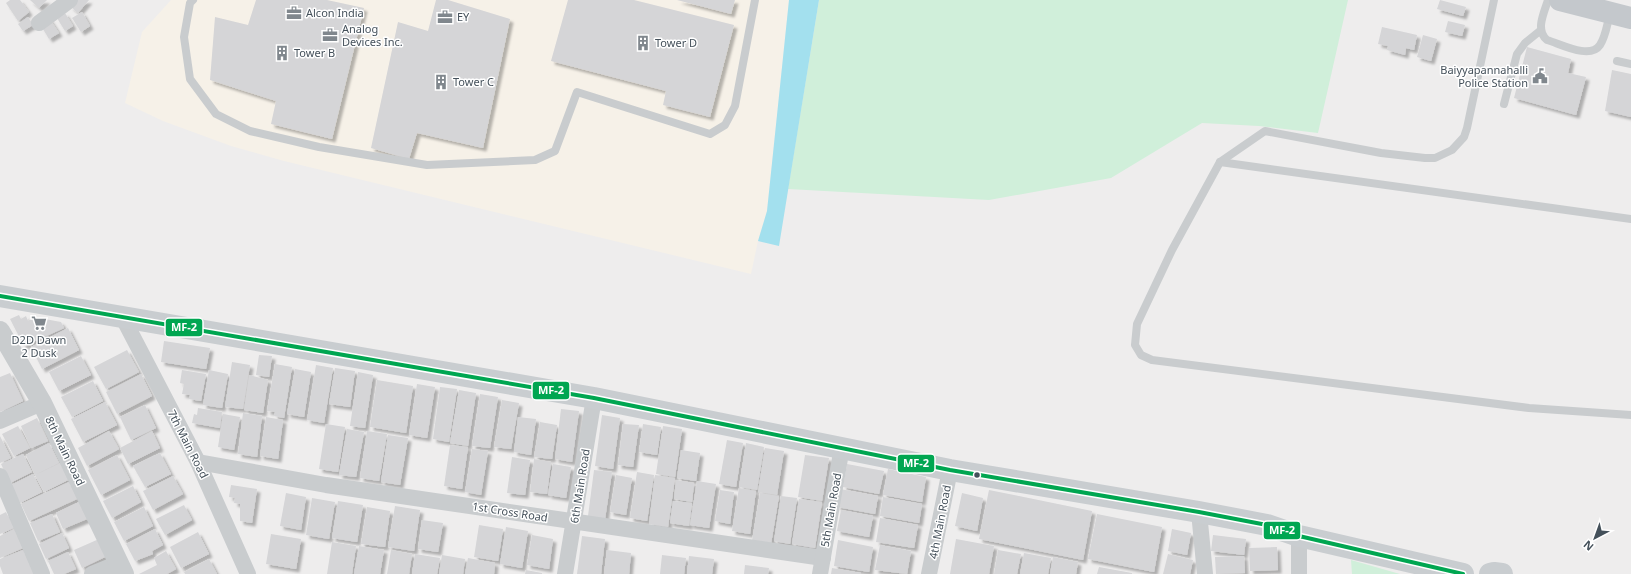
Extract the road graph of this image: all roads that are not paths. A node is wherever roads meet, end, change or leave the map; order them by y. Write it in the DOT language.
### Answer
graph roads {
  1 [pos="70,0"];
  2 [pos="193,0"];
  3 [pos="755,0"];
  4 [pos="1494,0"];
  5 [pos="1548,0"];
  6 [pos="1560,0"];
  7 [pos="1610,14"];
  8 [pos="1631,18"];
  9 [pos="39,23"];
  10 [pos="1541,30"];
  11 [pos="1617,61"];
  12 [pos="1631,64"];
  13 [pos="1504,104"];
  14 [pos="1220,162"];
  15 [pos="1631,219"];
  16 [pos="0,296"];
  17 [pos="122,316"];
  18 [pos="0,331"];
  19 [pos="594,398"];
  20 [pos="42,403"];
  21 [pos="1631,415"];
  22 [pos="0,421"];
  23 [pos="842,447"];
  24 [pos="198,462"];
  25 [pos="950,470"];
  26 [pos="0,476"];
  27 [pos="1199,512"];
  28 [pos="574,522"];
  29 [pos="1299,536"];
  30 [pos="823,558"];
  31 [pos="122,568"];
  32 [pos="42,574"];
  33 [pos="92,574"];
  34 [pos="248,574"];
  35 [pos="565,574"];
  36 [pos="820,574"];
  37 [pos="929,574"];
  38 [pos="1205,574"];
  39 [pos="1299,574"];
  40 [pos="1463,574"];
  41 [pos="1490,574"];
  42 [pos="1502,574"];
  1 -- 9 [label="street"];
  2 -- 3 [label="lane"];
  4 -- 14 [label="lane"];
  5 -- 10 [label="lane"];
  6 -- 7 [label="main road"];
  7 -- 8 [label="main road"];
  7 -- 10 [label="lane"];
  10 -- 13 [label="lane"];
  11 -- 12 [label="lane"];
  14 -- 15 [label="lane"];
  14 -- 21 [label="lane"];
  16 -- 17 [label="main road"];
  17 -- 19 [label="main road"];
  17 -- 24 [label="street, 7th Main Road"];
  18 -- 20 [label="street, 8th Main Road"];
  19 -- 23 [label="main road"];
  19 -- 28 [label="street, 6th Main Road"];
  20 -- 22 [label="street"];
  20 -- 31 [label="street, 8th Main Road"];
  23 -- 25 [label="main road"];
  23 -- 30 [label="street, 5th Main Road"];
  24 -- 28 [label="street, 1st Cross Road"];
  24 -- 34 [label="street, 7th Main Road"];
  25 -- 27 [label="main road"];
  25 -- 37 [label="street, 4th Main Road"];
  26 -- 32 [label="street"];
  27 -- 29 [label="main road"];
  27 -- 38 [label="street"];
  28 -- 30 [label="street, 1st Cross Road"];
  28 -- 35 [label="street, 6th Main Road"];
  29 -- 39 [label="street"];
  29 -- 40 [label="main road"];
  30 -- 36 [label="street, 5th Main Road"];
  31 -- 33 [label="street"];
  41 -- 42 [label="main road"];
}
